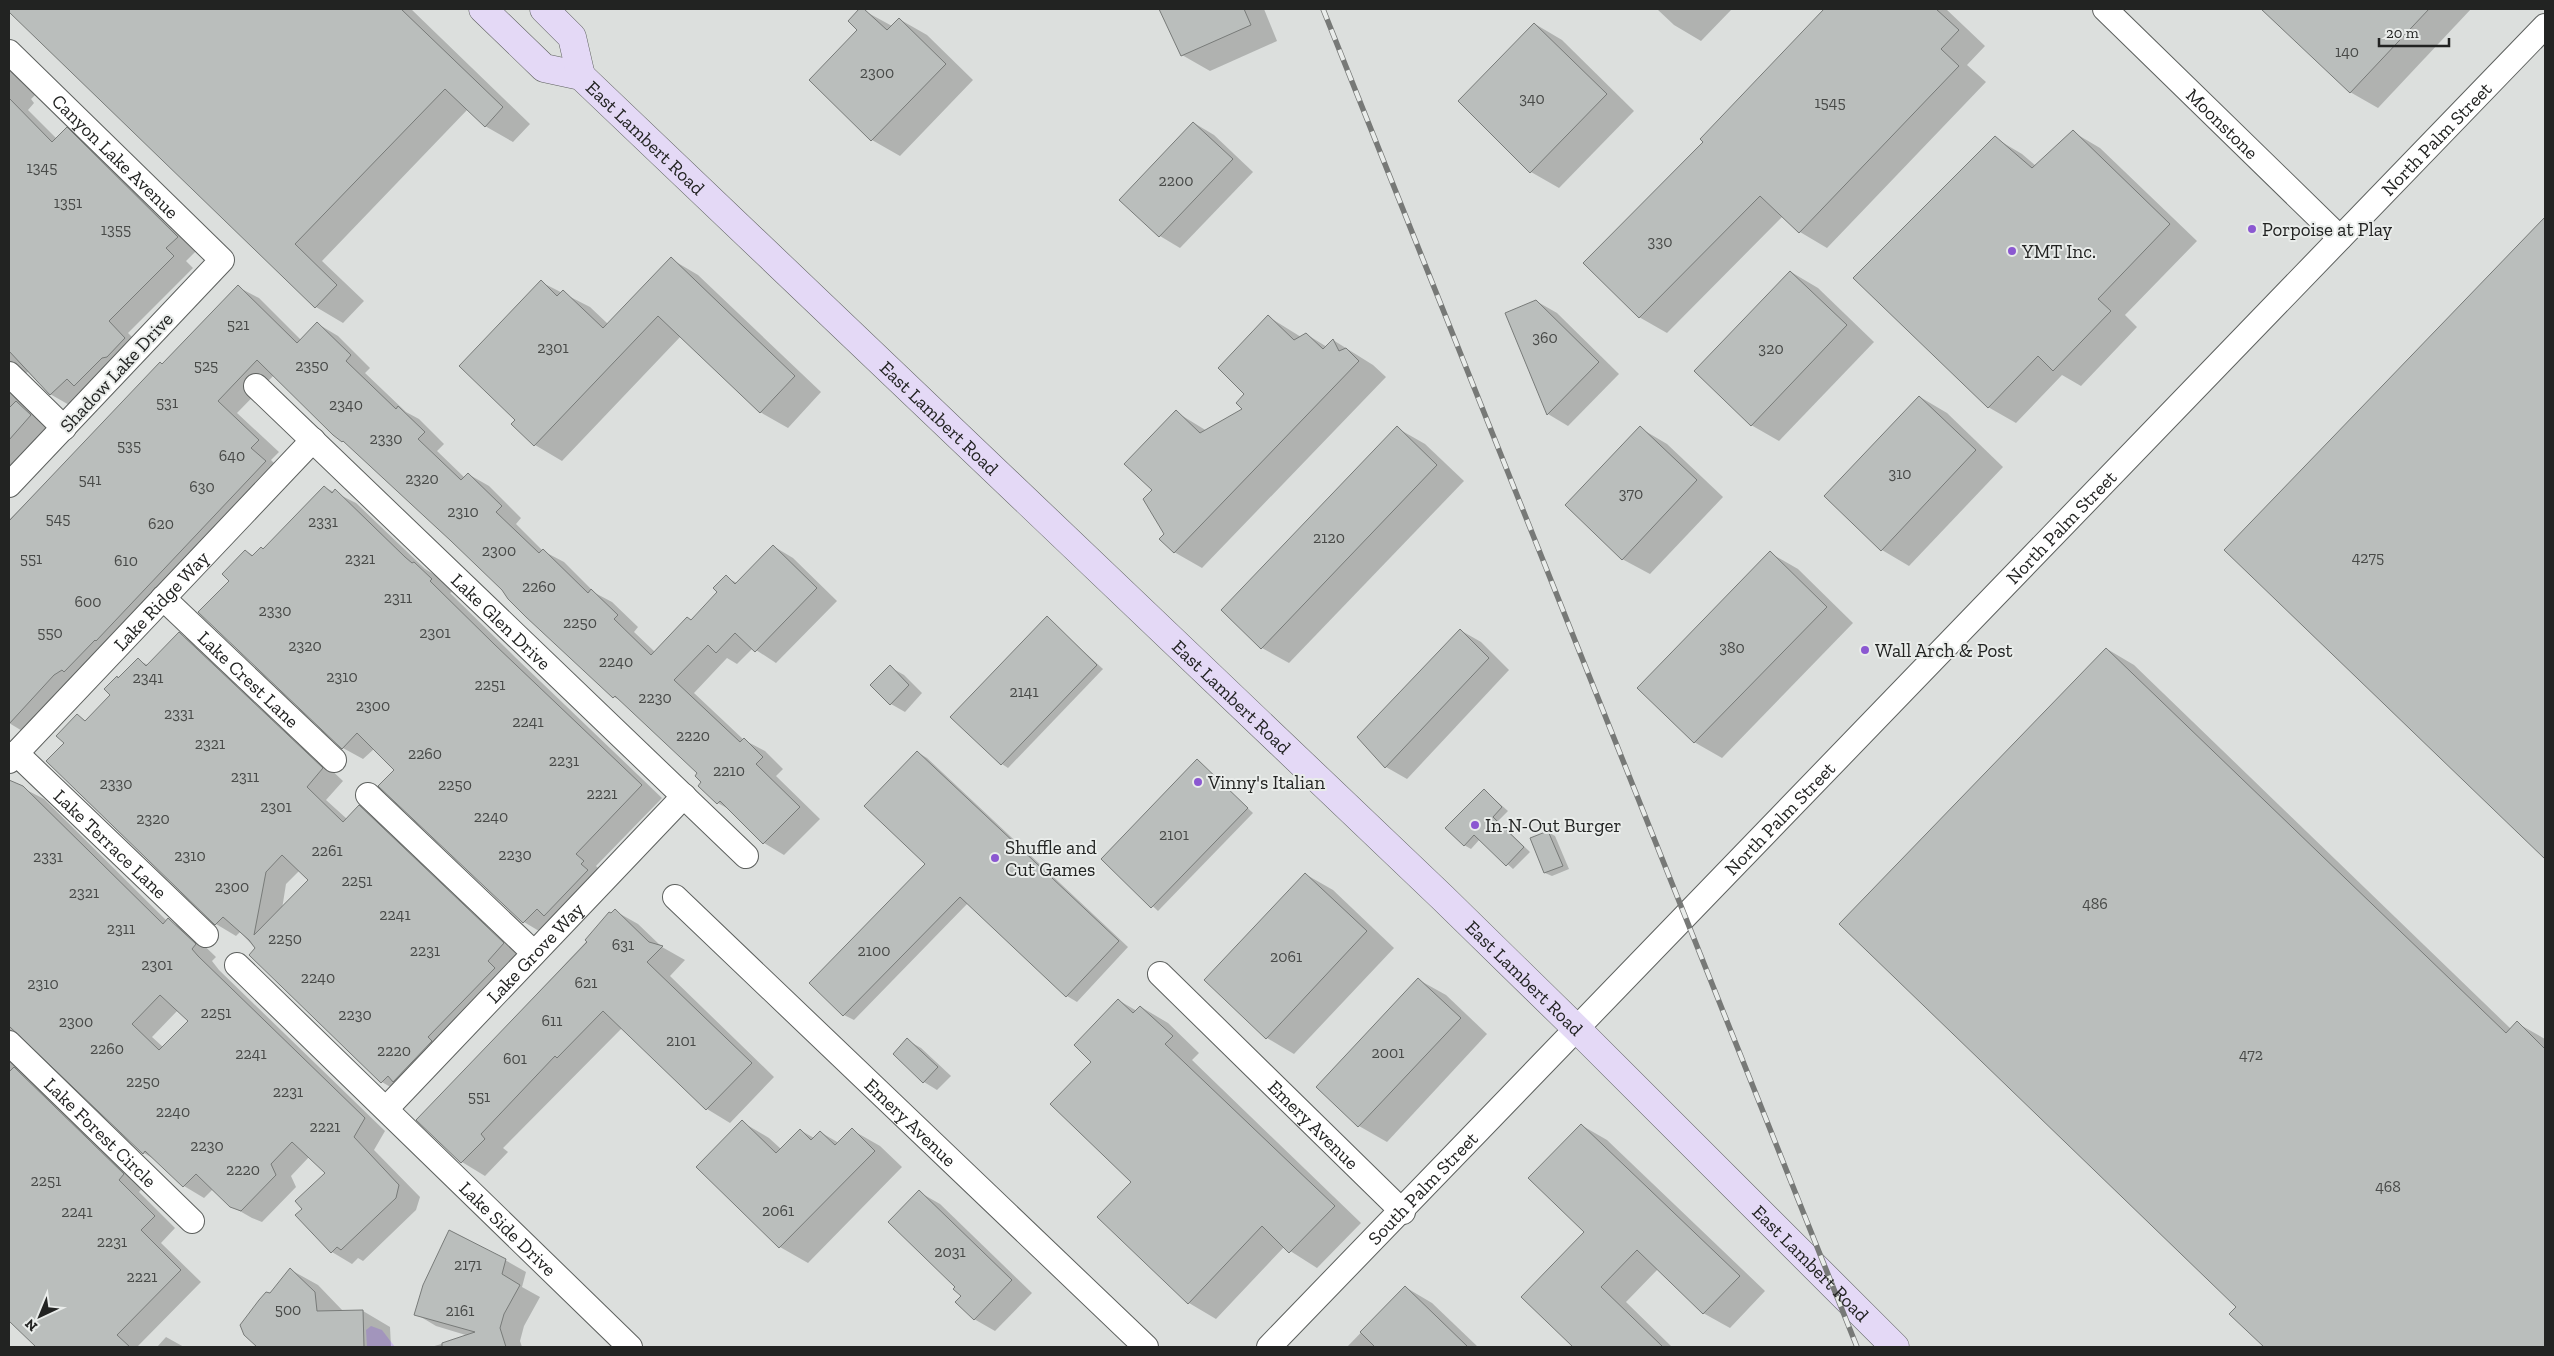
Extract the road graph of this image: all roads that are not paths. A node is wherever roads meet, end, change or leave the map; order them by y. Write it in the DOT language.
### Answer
graph roads {
  1 [pos="483,9"];
  2 [pos="544,9"];
  3 [pos="2105,9"];
  4 [pos="2545,26"];
  5 [pos="9,52"];
  6 [pos="582,76"];
  7 [pos="2340,238"];
  8 [pos="222,260"];
  9 [pos="9,374"];
  10 [pos="256,386"];
  11 [pos="64,428"];
  12 [pos="313,440"];
  13 [pos="9,484"];
  14 [pos="163,598"];
  15 [pos="13,757"];
  16 [pos="334,760"];
  17 [pos="368,795"];
  18 [pos="684,796"];
  19 [pos="746,856"];
  20 [pos="675,897"];
  21 [pos="206,935"];
  22 [pos="534,954"];
  23 [pos="238,965"];
  24 [pos="1160,974"];
  25 [pos="1578,1030"];
  26 [pos="9,1043"];
  27 [pos="386,1109"];
  28 [pos="1402,1212"];
  29 [pos="192,1221"];
  30 [pos="630,1347"];
  31 [pos="1146,1347"];
  32 [pos="1269,1347"];
  33 [pos="1895,1347"];
  1 -- 6 [label="main road, East Lambert Road"];
  2 -- 6 [label="main road, East Lambert Road"];
  3 -- 7 [label="street, Moonstone"];
  4 -- 7 [label="street, North Palm Street"];
  5 -- 8 [label="street, Canyon Lake Avenue"];
  6 -- 25 [label="main road, East Lambert Road"];
  7 -- 25 [label="street, North Palm Street"];
  8 -- 11 [label="street, Shadow Lake Drive"];
  9 -- 11 [label="street"];
  10 -- 12 [label="street, Lake Glen Drive"];
  11 -- 13 [label="street, Shadow Lake Drive"];
  12 -- 14 [label="street, Lake Ridge Way"];
  12 -- 18 [label="street, Lake Glen Drive"];
  14 -- 15 [label="street, Lake Ridge Way"];
  14 -- 16 [label="street, Lake Crest Lane"];
  15 -- 21 [label="street, Lake Terrace Lane"];
  17 -- 22 [label="street"];
  18 -- 19 [label="street, Lake Glen Drive"];
  18 -- 22 [label="street, Lake Grove Way"];
  20 -- 31 [label="street, Emery Avenue"];
  22 -- 27 [label="street, Lake Grove Way"];
  23 -- 27 [label="street"];
  24 -- 28 [label="street, Emery Avenue"];
  25 -- 28 [label="street, South Palm Street"];
  25 -- 33 [label="main road, East Lambert Road"];
  26 -- 29 [label="street, Lake Forest Circle"];
  27 -- 30 [label="street, Lake Side Drive"];
  28 -- 32 [label="street, South Palm Street"];
}
